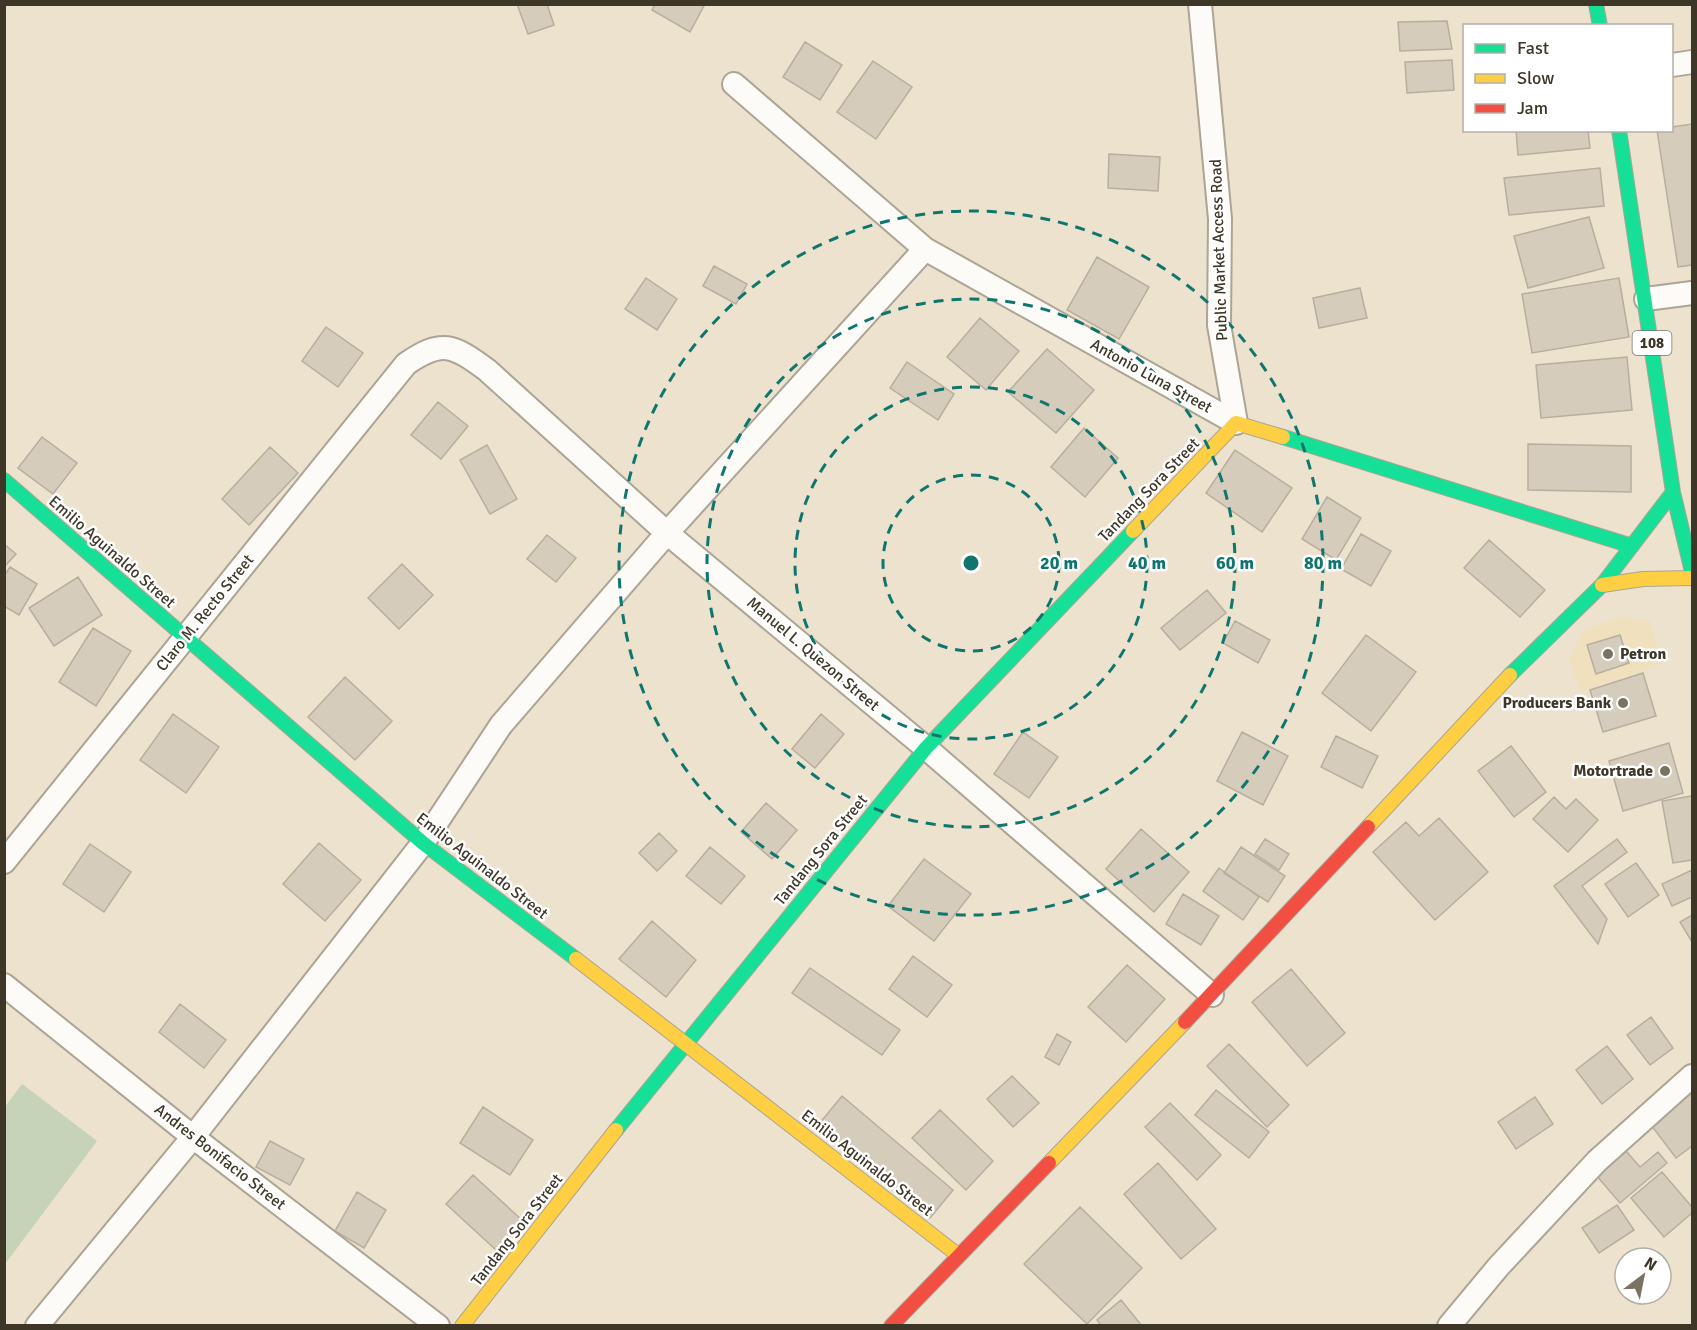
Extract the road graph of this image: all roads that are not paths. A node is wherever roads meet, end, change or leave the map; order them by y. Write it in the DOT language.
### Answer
graph roads {
  1 [pos="1200,4"];
  2 [pos="1596,4"];
  3 [pos="1600,24"];
  4 [pos="1692,62"];
  5 [pos="1673,65"];
  6 [pos="734,84"];
  7 [pos="1618,132"];
  8 [pos="925,249"];
  9 [pos="1692,293"];
  10 [pos="1646,298"];
  11 [pos="406,364"];
  12 [pos="1236,423"];
  13 [pos="4,480"];
  14 [pos="1673,492"];
  15 [pos="667,533"];
  16 [pos="1632,546"];
  17 [pos="1691,556"];
  18 [pos="1692,572"];
  19 [pos="1692,578"];
  20 [pos="1602,585"];
  21 [pos="185,638"];
  22 [pos="926,748"];
  23 [pos="423,843"];
  24 [pos="4,862"];
  25 [pos="4,985"];
  26 [pos="1212,995"];
  27 [pos="685,1042"];
  28 [pos="1692,1076"];
  29 [pos="193,1137"];
  30 [pos="958,1255"];
  31 [pos="37,1326"];
  32 [pos="438,1326"];
  33 [pos="462,1326"];
  34 [pos="891,1326"];
  35 [pos="1449,1326"];
  1 -- 12 [label="street, Public Market Access Road"];
  2 -- 3 [label="street"];
  4 -- 5 [label="street"];
  6 -- 8 [label="street, Antonio Luna Street"];
  7 -- 10 [label="street, 108"];
  8 -- 12 [label="street, Antonio Luna Street"];
  8 -- 15 [label="street"];
  9 -- 10 [label="street"];
  10 -- 14 [label="street, 108"];
  11 -- 15 [label="street, Manuel L. Quezon Street"];
  11 -- 21 [label="street, Claro M. Recto Street"];
  12 -- 16 [label="street, Antonio Luna Street"];
  12 -- 22 [label="street, Tandang Sora Street"];
  13 -- 21 [label="street, Emilio Aguinaldo Street"];
  14 -- 16 [label="street"];
  14 -- 17 [label="street, 108"];
  15 -- 22 [label="street, Manuel L. Quezon Street"];
  15 -- 23 [label="street"];
  16 -- 20 [label="street"];
  17 -- 18 [label="street, 108"];
  19 -- 20 [label="street"];
  20 -- 26 [label="street"];
  21 -- 23 [label="street, Emilio Aguinaldo Street"];
  21 -- 24 [label="street, Claro M. Recto Street"];
  22 -- 26 [label="street, Manuel L. Quezon Street"];
  22 -- 27 [label="street, Tandang Sora Street"];
  23 -- 27 [label="street, Emilio Aguinaldo Street"];
  23 -- 29 [label="street"];
  25 -- 29 [label="street, Andres Bonifacio Street"];
  26 -- 30 [label="street"];
  27 -- 30 [label="street, Emilio Aguinaldo Street"];
  27 -- 33 [label="street, Tandang Sora Street"];
  28 -- 35 [label="street"];
  29 -- 31 [label="street"];
  29 -- 32 [label="street, Andres Bonifacio Street"];
  30 -- 34 [label="street"];
}
